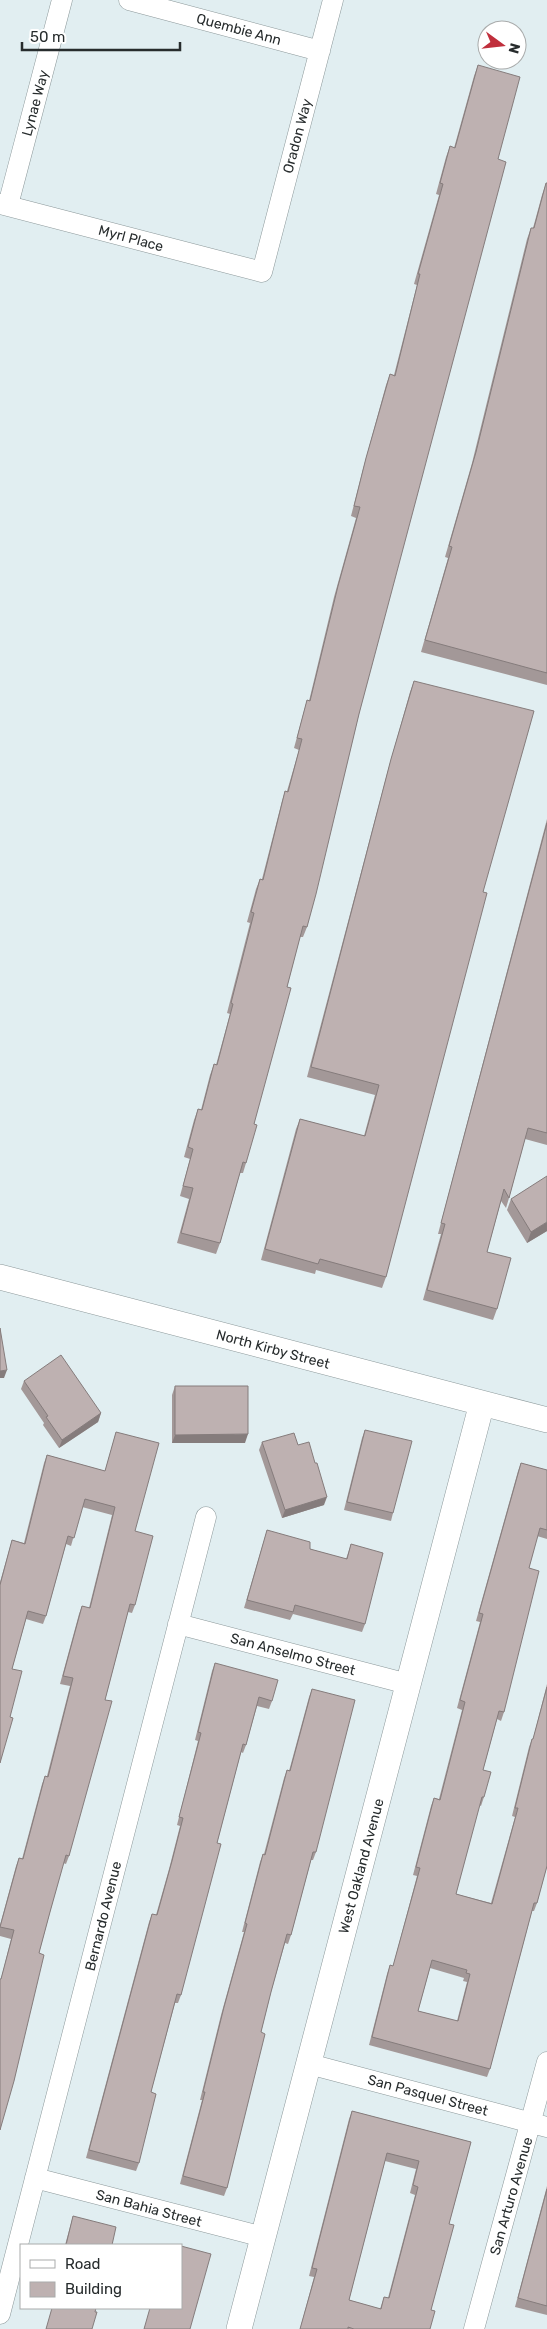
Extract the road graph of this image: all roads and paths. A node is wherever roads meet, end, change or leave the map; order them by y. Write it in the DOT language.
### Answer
graph roads {
  1 [pos="62,0"];
  2 [pos="129,0"];
  3 [pos="333,0"];
  4 [pos="320,51"];
  5 [pos="4,205"];
  6 [pos="262,272"];
  7 [pos="0,1277"];
  8 [pos="482,1403"];
  9 [pos="547,1420"];
  10 [pos="206,1517"];
  11 [pos="178,1624"];
  12 [pos="408,1684"];
  13 [pos="547,2062"];
  14 [pos="309,2064"];
  15 [pos="539,2125"];
  16 [pos="35,2178"];
  17 [pos="263,2237"];
  18 [pos="0,2314"];
  19 [pos="239,2329"];
  20 [pos="474,2329"];
  1 -- 5 [label="street, Lynae Way"];
  2 -- 4 [label="street, Quembie Ann"];
  3 -- 4 [label="street, Oradon Way"];
  4 -- 6 [label="street, Oradon Way"];
  5 -- 6 [label="street, Myrl Place"];
  7 -- 8 [label="street, North Kirby Street"];
  8 -- 9 [label="street, North Kirby Street"];
  8 -- 12 [label="street, West Oakland Avenue"];
  10 -- 11 [label="street, Bernardo Avenue"];
  11 -- 12 [label="street, San Anselmo Street"];
  11 -- 16 [label="street, Bernardo Avenue"];
  12 -- 14 [label="street, West Oakland Avenue"];
  13 -- 15 [label="street, San Arturo Avenue"];
  14 -- 15 [label="street, San Pasquel Street"];
  14 -- 17 [label="street, West Oakland Avenue"];
  15 -- 20 [label="street, San Arturo Avenue"];
  16 -- 17 [label="street, San Bahia Street"];
  16 -- 18 [label="street, Bernardo Avenue"];
  17 -- 19 [label="street, West Oakland Avenue"];
}
